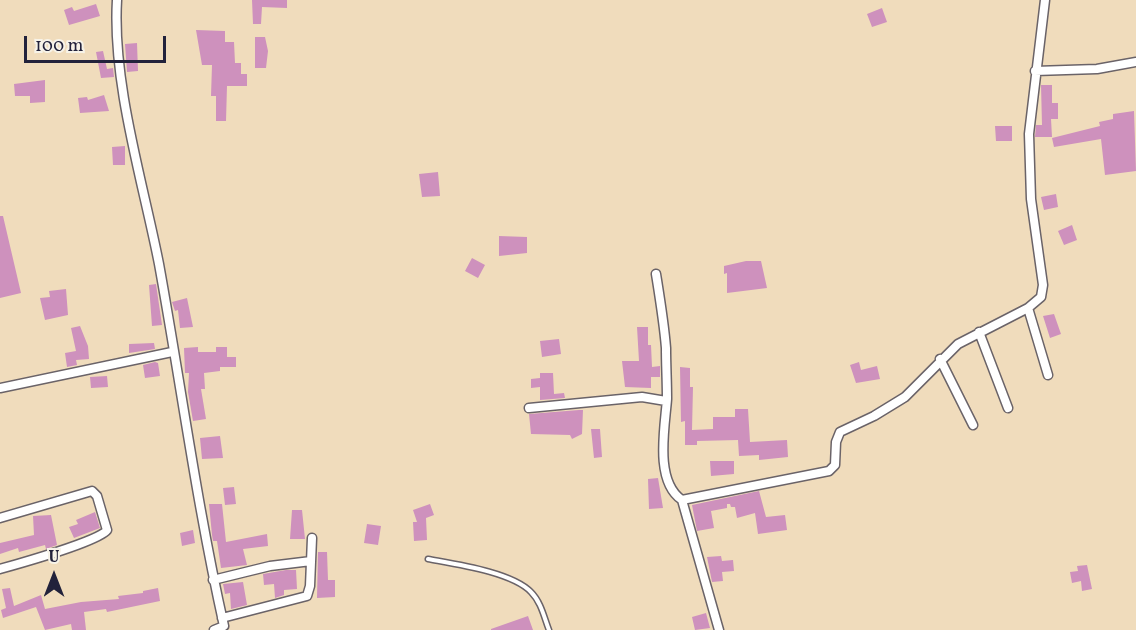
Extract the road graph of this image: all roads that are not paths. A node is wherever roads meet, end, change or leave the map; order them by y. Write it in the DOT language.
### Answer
graph roads {
  1 [pos="117,0"];
  2 [pos="1045,0"];
  3 [pos="1136,62"];
  4 [pos="1035,71"];
  5 [pos="656,274"];
  6 [pos="1028,308"];
  7 [pos="979,332"];
  8 [pos="172,352"];
  9 [pos="940,359"];
  10 [pos="1048,375"];
  11 [pos="0,387"];
  12 [pos="666,401"];
  13 [pos="529,408"];
  14 [pos="1008,408"];
  15 [pos="973,425"];
  16 [pos="682,500"];
  17 [pos="0,518"];
  18 [pos="312,538"];
  19 [pos="428,559"];
  20 [pos="311,561"];
  21 [pos="0,569"];
  22 [pos="213,579"];
  23 [pos="224,625"];
  24 [pos="214,630"];
  25 [pos="549,630"];
  26 [pos="719,630"];
  1 -- 8 [label="street"];
  2 -- 4 [label="street"];
  3 -- 4 [label="street"];
  4 -- 6 [label="street"];
  5 -- 12 [label="street"];
  6 -- 7 [label="street"];
  6 -- 10 [label="street"];
  7 -- 9 [label="street"];
  7 -- 14 [label="street"];
  8 -- 11 [label="street"];
  8 -- 22 [label="street"];
  9 -- 15 [label="street"];
  9 -- 16 [label="street"];
  12 -- 13 [label="street"];
  12 -- 16 [label="street"];
  16 -- 26 [label="street"];
  17 -- 21 [label="street"];
  18 -- 20 [label="street"];
  19 -- 25 [label="lane"];
  20 -- 22 [label="street"];
  20 -- 23 [label="street"];
  22 -- 23 [label="street"];
  23 -- 24 [label="street"];
}
